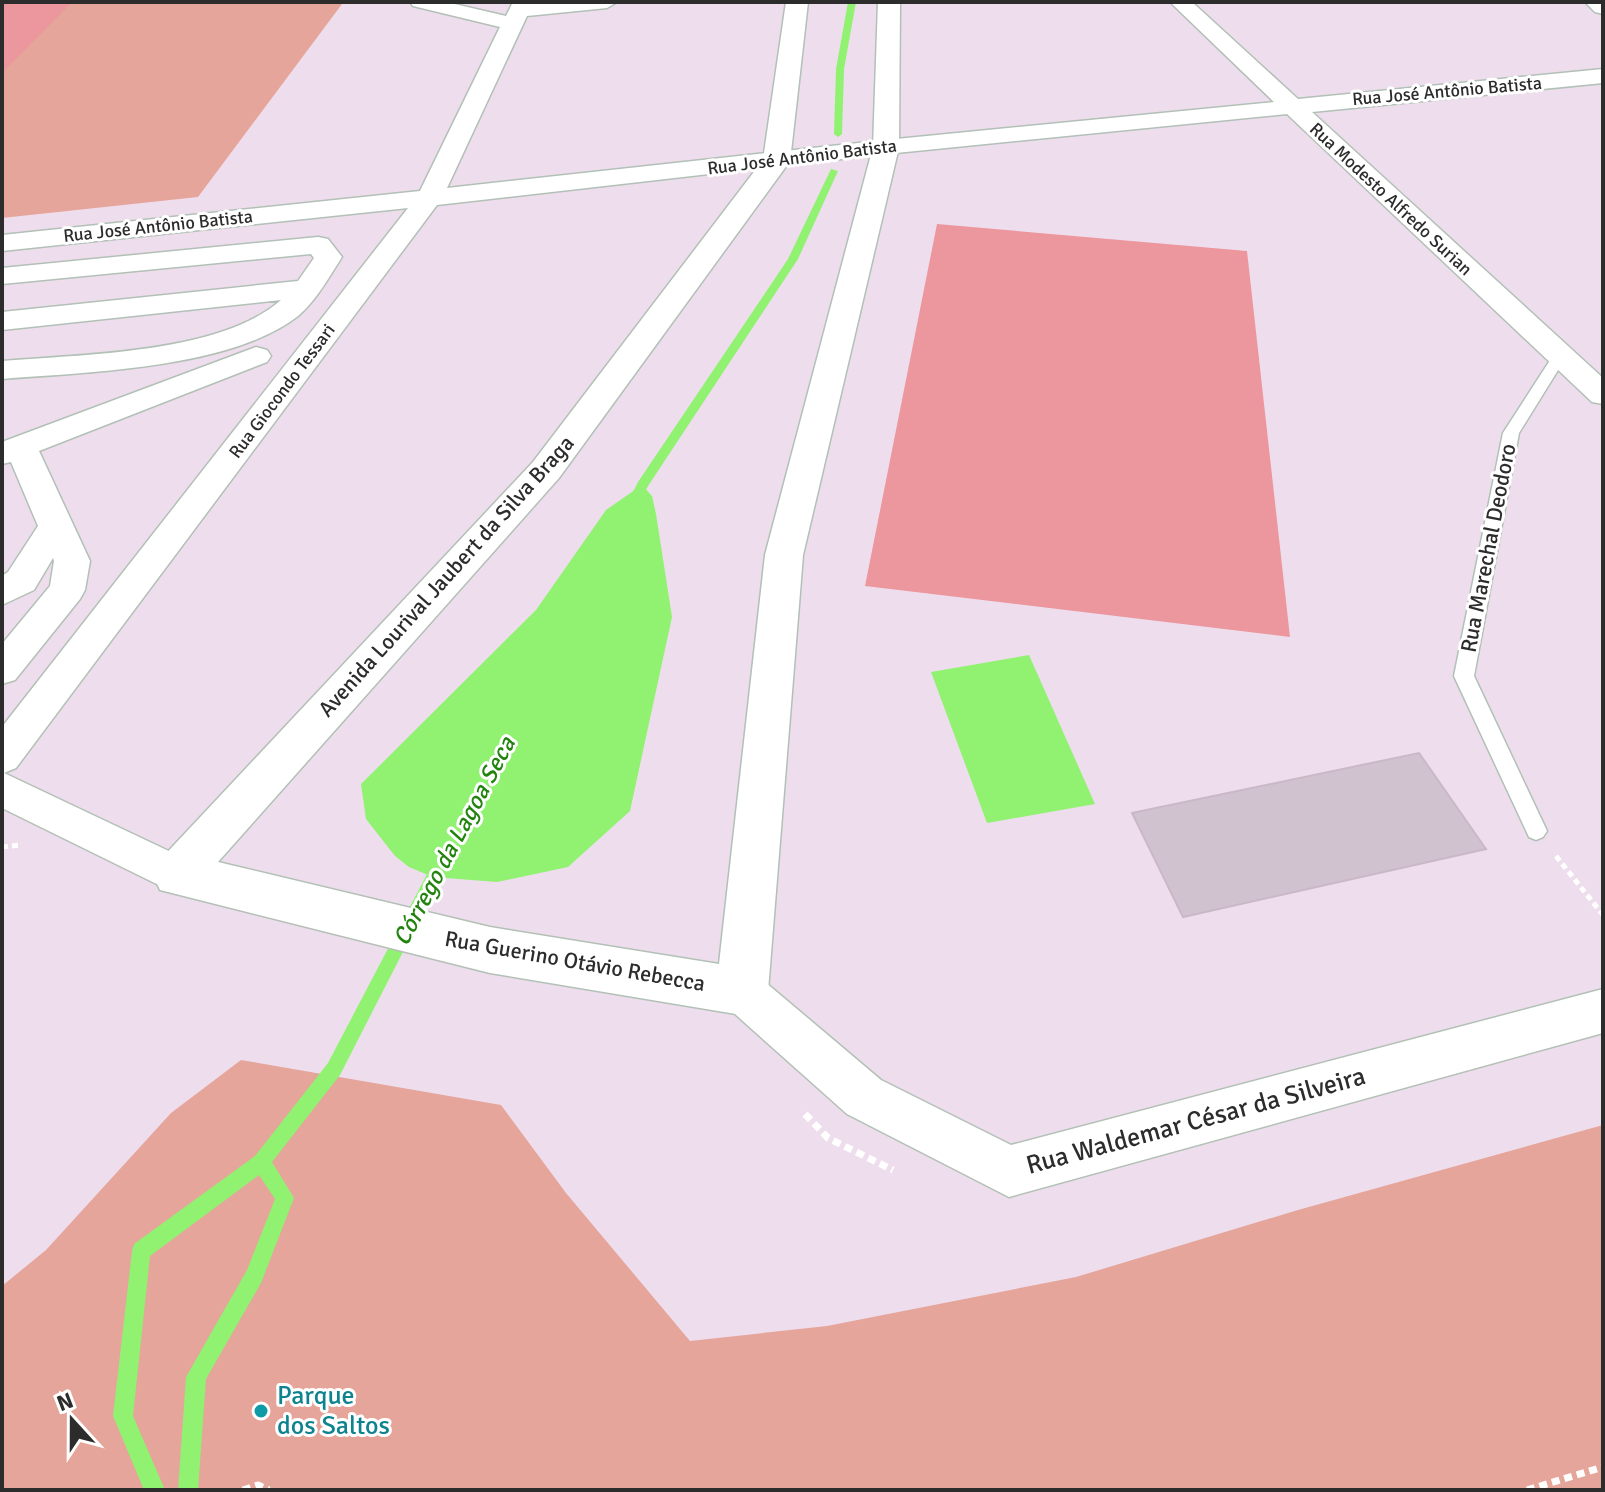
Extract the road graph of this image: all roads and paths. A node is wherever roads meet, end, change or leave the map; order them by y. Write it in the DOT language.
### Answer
graph roads {
  1 [pos="420,2"];
  2 [pos="607,2"];
  3 [pos="797,2"];
  4 [pos="889,2"];
  5 [pos="1180,2"];
  6 [pos="1596,2"];
  7 [pos="1603,7"];
  8 [pos="518,12"];
  9 [pos="1603,76"];
  10 [pos="1291,106"];
  11 [pos="886,147"];
  12 [pos="776,161"];
  13 [pos="430,197"];
  14 [pos="2,243"];
  15 [pos="2,276"];
  16 [pos="306,289"];
  17 [pos="2,321"];
  18 [pos="331,327"];
  19 [pos="1575,352"];
  20 [pos="2,370"];
  21 [pos="1603,395"];
  22 [pos="11,450"];
  23 [pos="55,526"];
  24 [pos="2,592"];
  25 [pos="2,670"];
  26 [pos="2,757"];
  27 [pos="2,789"];
  28 [pos="1536,831"];
  29 [pos="177,875"];
  30 [pos="1603,915"];
  31 [pos="742,991"];
  32 [pos="1603,1011"];
  33 [pos="795,1105"];
  34 [pos="899,1172"];
  35 [pos="1603,1467"];
  36 [pos="243,1490"];
  37 [pos="269,1490"];
  38 [pos="1527,1490"];
  1 -- 8 [label="street"];
  2 -- 8 [label="street"];
  3 -- 12 [label="street, Avenida Lourival Jaubert da Silva Braga"];
  4 -- 11 [label="street"];
  5 -- 10 [label="street, Rua Modesto Alfredo Surian"];
  6 -- 7 [label="street"];
  8 -- 13 [label="street, Rua Giocondo Tessari"];
  9 -- 10 [label="street, Rua José Antônio Batista"];
  10 -- 11 [label="street, Rua José Antônio Batista"];
  10 -- 19 [label="street, Rua Modesto Alfredo Surian"];
  11 -- 12 [label="street, Rua José Antônio Batista"];
  11 -- 31 [label="street"];
  12 -- 13 [label="street, Rua José Antônio Batista"];
  12 -- 29 [label="street, Avenida Lourival Jaubert da Silva Braga"];
  13 -- 14 [label="street, Rua José Antônio Batista"];
  13 -- 18 [label="street, Rua Giocondo Tessari"];
  15 -- 16 [label="street"];
  16 -- 17 [label="street"];
  16 -- 20 [label="street"];
  18 -- 22 [label="street"];
  18 -- 26 [label="street, Rua Giocondo Tessari"];
  19 -- 21 [label="street, Rua Modesto Alfredo Surian"];
  19 -- 28 [label="lane, Rua Marechal Deodoro"];
  22 -- 23 [label="street"];
  23 -- 24 [label="street"];
  23 -- 25 [label="street"];
  27 -- 29 [label="street, Rua Guerino Otávio Rebecca"];
  28 -- 30 [label="path"];
  29 -- 31 [label="street, Rua Guerino Otávio Rebecca"];
  31 -- 32 [label="street, Rua Waldemar César da Silveira"];
  33 -- 34 [label="path"];
  35 -- 38 [label="path"];
  36 -- 37 [label="path"];
}
